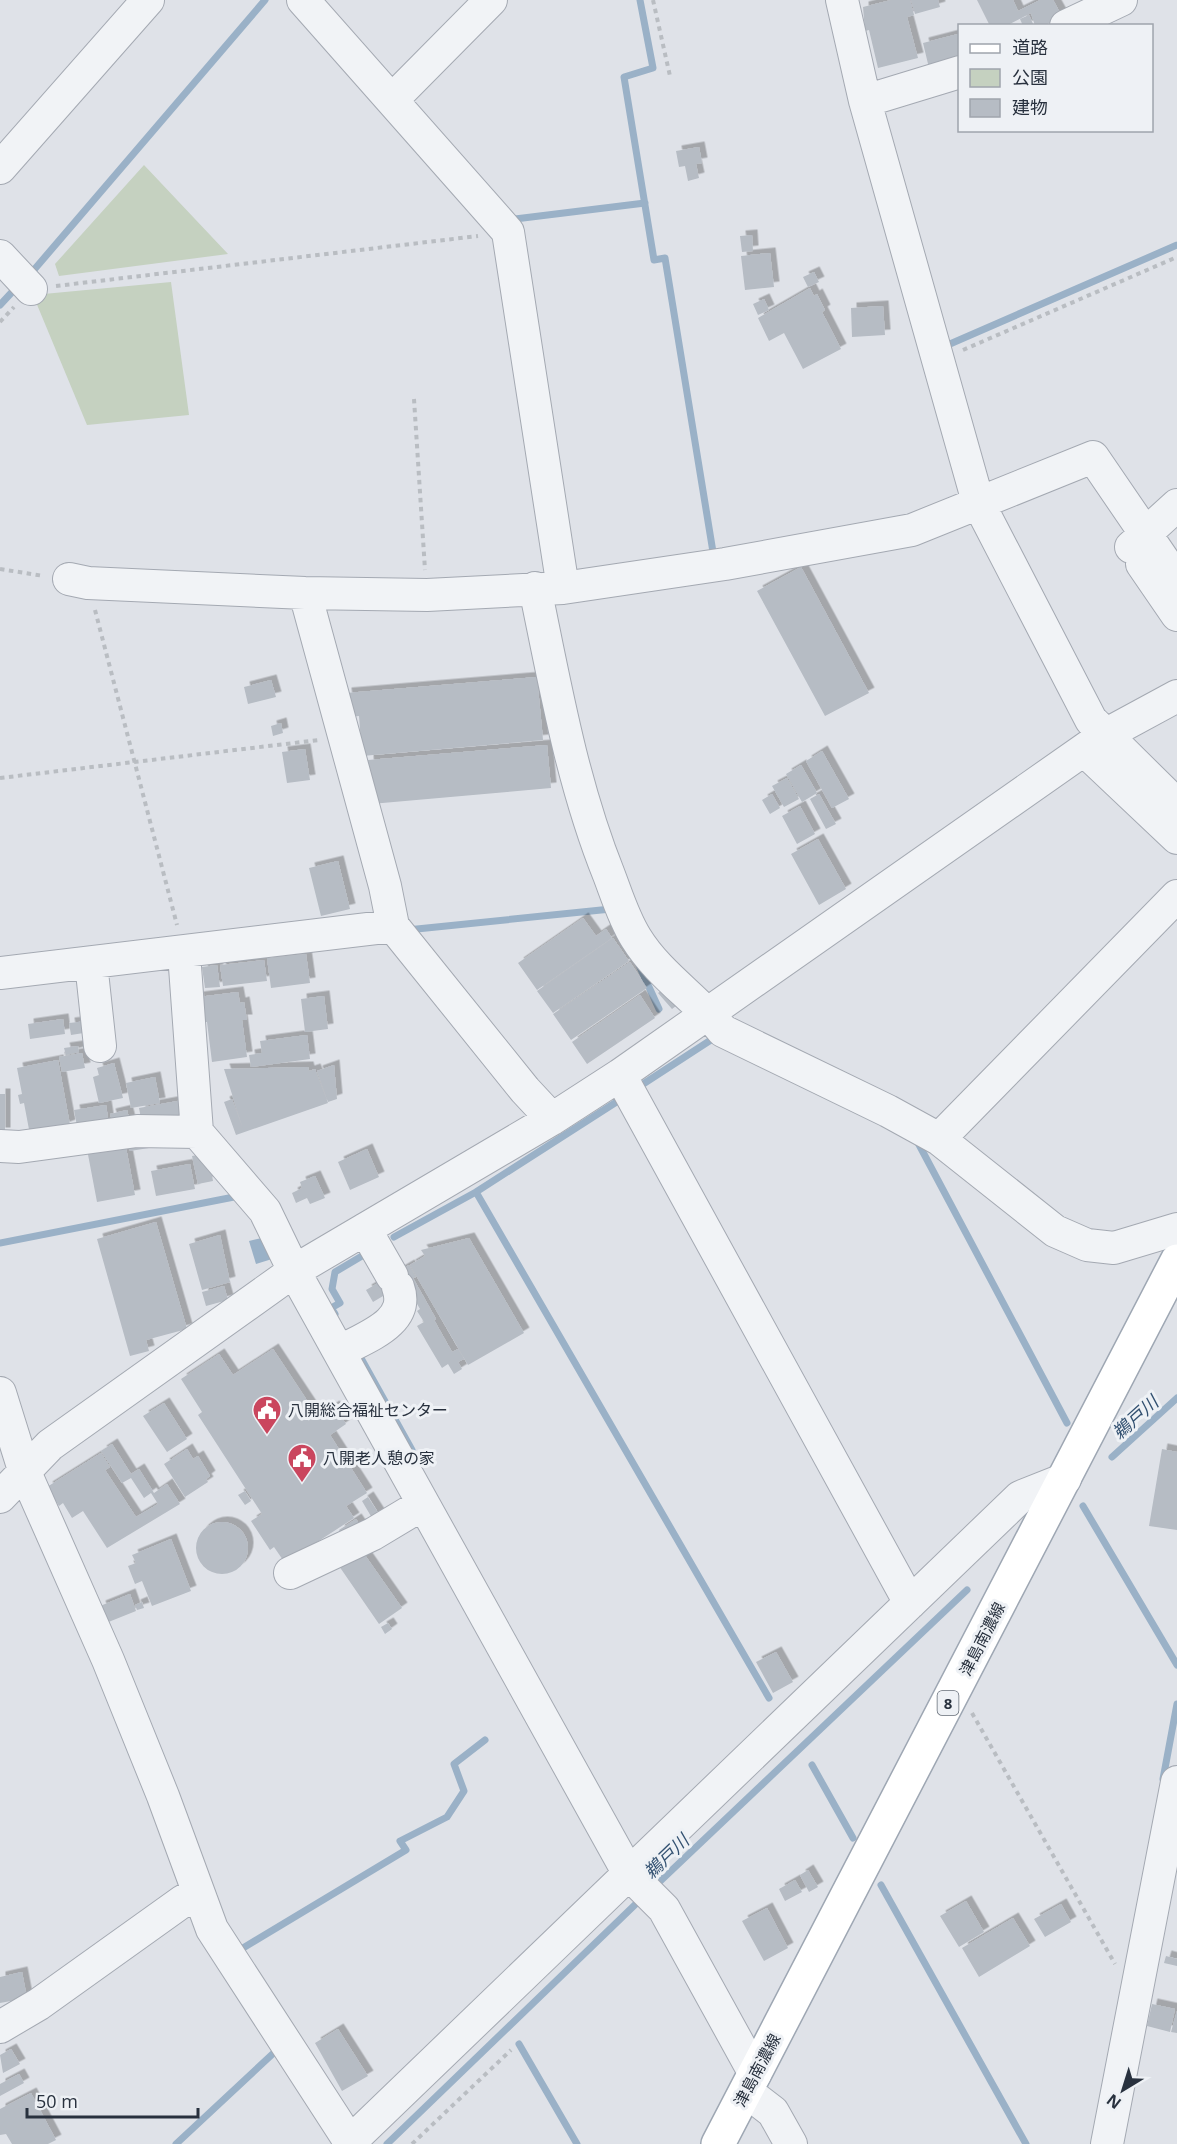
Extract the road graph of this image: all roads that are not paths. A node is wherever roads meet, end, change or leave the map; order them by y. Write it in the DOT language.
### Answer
graph roads {
  1 [pos="148,0"];
  2 [pos="303,0"];
  3 [pos="491,0"];
  4 [pos="842,0"];
  5 [pos="1121,0"];
  6 [pos="1070,24"];
  7 [pos="958,73"];
  8 [pos="393,99"];
  9 [pos="865,101"];
  10 [pos="0,168"];
  11 [pos="0,256"];
  12 [pos="31,289"];
  13 [pos="978,502"];
  14 [pos="1177,505"];
  15 [pos="1138,541"];
  16 [pos="1177,580"];
  17 [pos="79,581"];
  18 [pos="549,588"];
  19 [pos="305,593"];
  20 [pos="1177,615"];
  21 [pos="1177,696"];
  22 [pos="1095,742"];
  23 [pos="1177,805"];
  24 [pos="1177,838"];
  25 [pos="1177,896"];
  26 [pos="393,926"];
  27 [pos="184,953"];
  28 [pos="91,963"];
  29 [pos="0,973"];
  30 [pos="708,1012"];
  31 [pos="100,1046"];
  32 [pos="620,1074"];
  33 [pos="552,1119"];
  34 [pos="197,1132"];
  35 [pos="939,1139"];
  36 [pos="0,1146"];
  37 [pos="365,1229"];
  38 [pos="1177,1229"];
  39 [pos="1177,1261"];
  40 [pos="294,1271"];
  41 [pos="339,1352"];
  42 [pos="0,1393"];
  43 [pos="24,1470"];
  44 [pos="1065,1479"];
  45 [pos="0,1497"];
  46 [pos="423,1504"];
  47 [pos="290,1573"];
  48 [pos="910,1603"];
  49 [pos="1177,1782"];
  50 [pos="642,1888"];
  51 [pos="1166,1895"];
  52 [pos="201,1899"];
  53 [pos="0,2027"];
  54 [pos="751,2083"];
  55 [pos="349,2143"];
  56 [pos="718,2144"];
  57 [pos="790,2144"];
  58 [pos="1107,2144"];
  1 -- 10 [label="street"];
  2 -- 8 [label="street"];
  3 -- 8 [label="street"];
  4 -- 9 [label="street"];
  5 -- 6 [label="street"];
  7 -- 9 [label="street"];
  8 -- 18 [label="street"];
  9 -- 13 [label="street"];
  11 -- 12 [label="street"];
  13 -- 15 [label="street"];
  13 -- 18 [label="street"];
  13 -- 22 [label="street"];
  14 -- 15 [label="street"];
  15 -- 16 [label="street"];
  15 -- 20 [label="street"];
  17 -- 19 [label="street"];
  18 -- 19 [label="street"];
  18 -- 30 [label="street"];
  19 -- 26 [label="street"];
  21 -- 22 [label="street"];
  22 -- 23 [label="street"];
  22 -- 24 [label="street"];
  22 -- 30 [label="street"];
  25 -- 35 [label="street"];
  26 -- 27 [label="street"];
  26 -- 33 [label="street"];
  27 -- 28 [label="street"];
  27 -- 34 [label="street"];
  28 -- 29 [label="street"];
  28 -- 31 [label="street"];
  30 -- 32 [label="street"];
  30 -- 35 [label="street"];
  32 -- 33 [label="street"];
  32 -- 48 [label="street"];
  33 -- 37 [label="street"];
  34 -- 36 [label="street"];
  34 -- 40 [label="street"];
  35 -- 38 [label="street"];
  37 -- 40 [label="street"];
  37 -- 41 [label="street"];
  39 -- 44 [label="main road, 津島南濃線 / 8"];
  40 -- 41 [label="street"];
  40 -- 43 [label="street"];
  41 -- 46 [label="street"];
  42 -- 43 [label="street"];
  43 -- 45 [label="street"];
  43 -- 52 [label="street"];
  44 -- 48 [label="street"];
  44 -- 54 [label="main road, 津島南濃線 / 8"];
  46 -- 47 [label="street"];
  46 -- 50 [label="street"];
  48 -- 50 [label="street"];
  49 -- 51 [label="street"];
  50 -- 54 [label="street"];
  50 -- 55 [label="street"];
  51 -- 58 [label="street"];
  52 -- 53 [label="street"];
  52 -- 55 [label="street"];
  54 -- 56 [label="main road, 津島南濃線 / 8"];
  54 -- 57 [label="street"];
}
